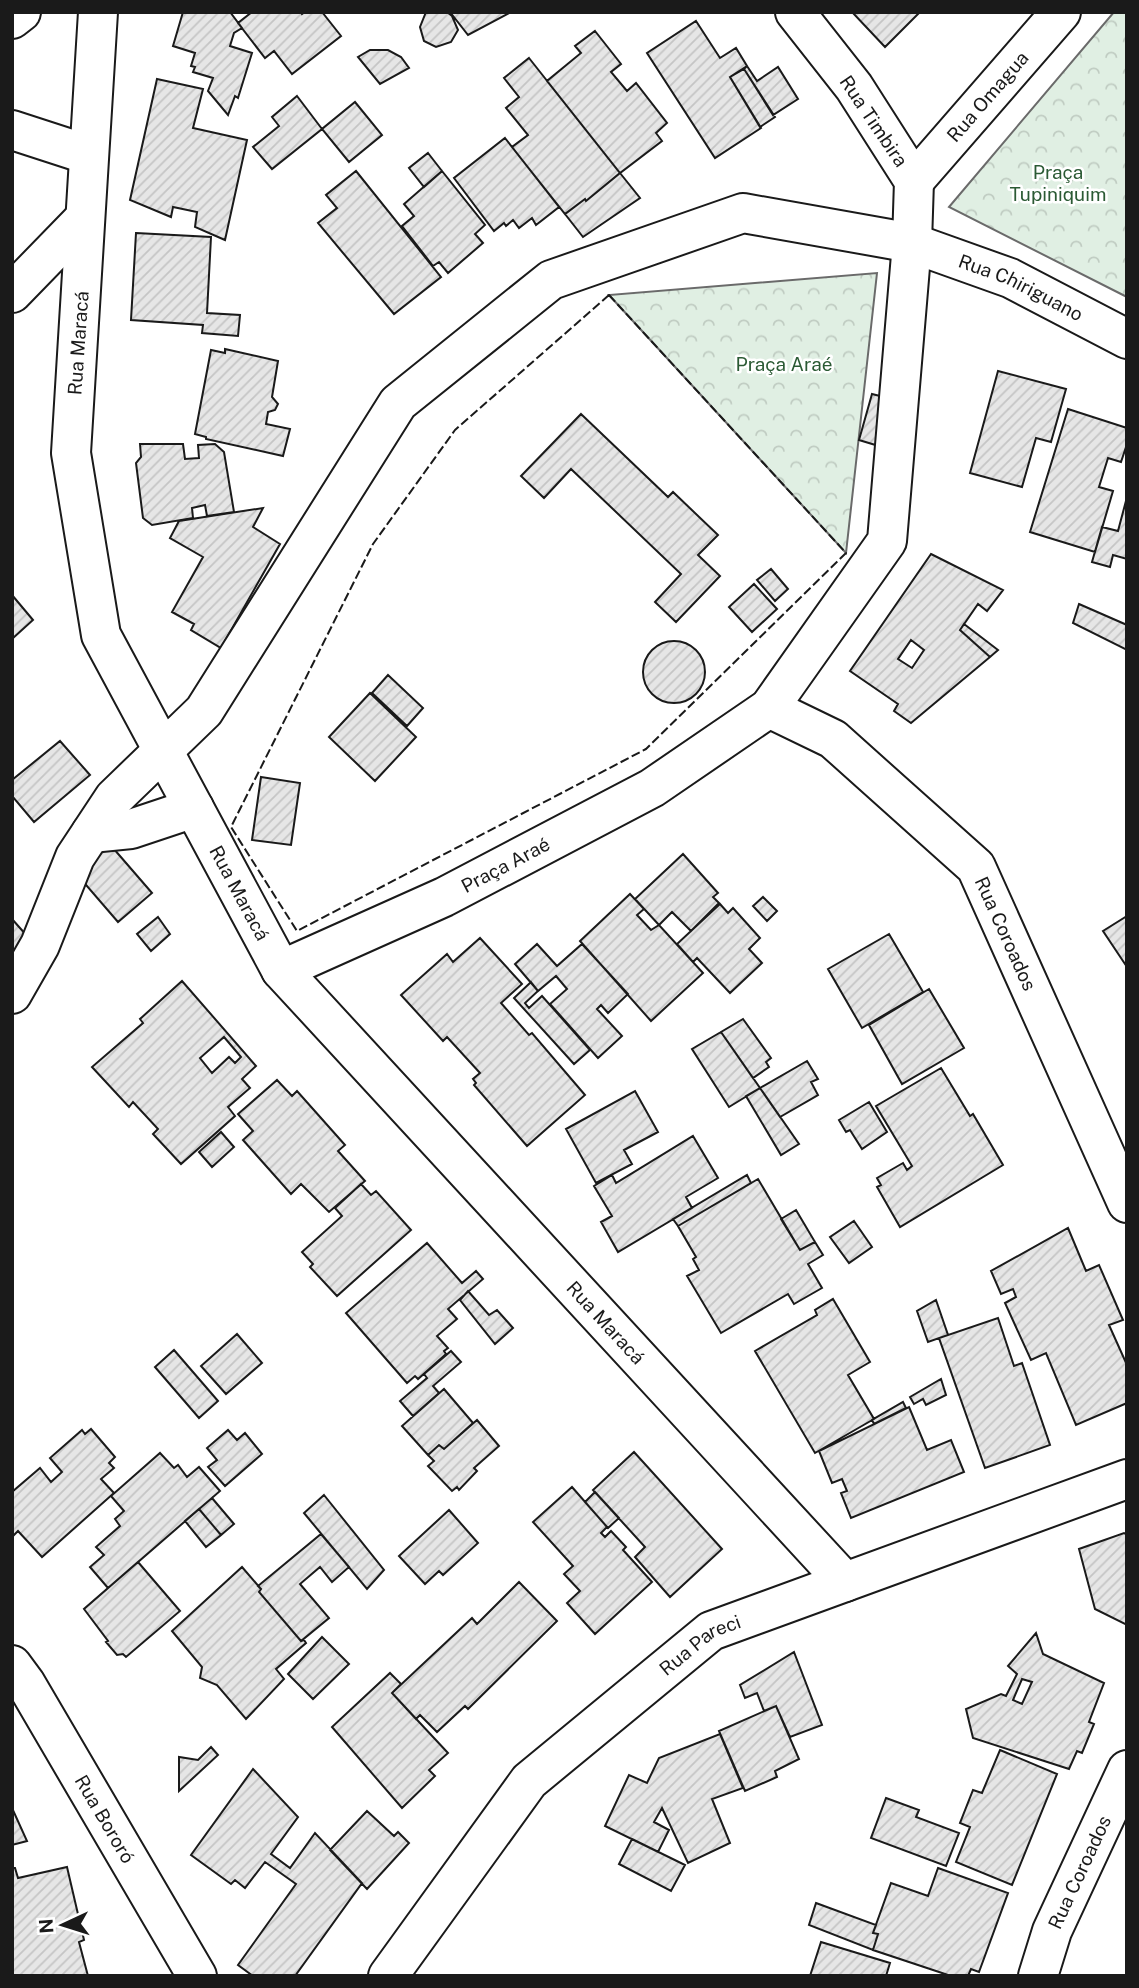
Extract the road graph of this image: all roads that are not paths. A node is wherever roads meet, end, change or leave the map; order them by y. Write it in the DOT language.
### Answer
graph roads {
  1 [pos="21,12"];
  2 [pos="98,12"];
  3 [pos="795,12"];
  4 [pos="1061,12"];
  5 [pos="12,19"];
  6 [pos="12,130"];
  7 [pos="89,155"];
  8 [pos="914,181"];
  9 [pos="86,218"];
  10 [pos="912,243"];
  11 [pos="12,293"];
  12 [pos="1127,339"];
  13 [pos="769,708"];
  14 [pos="162,750"];
  15 [pos="194,808"];
  16 [pos="91,833"];
  17 [pos="281,970"];
  18 [pos="12,994"];
  19 [pos="1127,1203"];
  20 [pos="1127,1479"];
  21 [pos="845,1582"];
  22 [pos="12,1665"];
  23 [pos="1127,1770"];
  24 [pos="197,1976"];
  25 [pos="388,1976"];
  26 [pos="1038,1976"];
  1 -- 5 [label="street"];
  2 -- 7 [label="street, Rua Maracá"];
  3 -- 8 [label="street, Rua Timbira"];
  4 -- 8 [label="street, Rua Omagua"];
  6 -- 7 [label="street"];
  7 -- 9 [label="street, Rua Maracá"];
  8 -- 10 [label="street, Rua Timbira"];
  9 -- 11 [label="street"];
  9 -- 14 [label="street, Rua Maracá"];
  10 -- 12 [label="street, Rua Chiriguano"];
  10 -- 13 [label="street, Praça Araé"];
  10 -- 14 [label="street"];
  13 -- 17 [label="street, Praça Araé"];
  13 -- 19 [label="street, Rua Coroados"];
  14 -- 15 [label="street, Rua Maracá"];
  14 -- 16 [label="street"];
  15 -- 16 [label="street"];
  15 -- 17 [label="street, Rua Maracá"];
  16 -- 18 [label="street"];
  17 -- 21 [label="street, Rua Maracá"];
  20 -- 21 [label="street, Rua Pareci"];
  21 -- 25 [label="street, Rua Pareci"];
  22 -- 24 [label="street, Rua Bororó"];
  23 -- 26 [label="street, Rua Coroados"];
}
